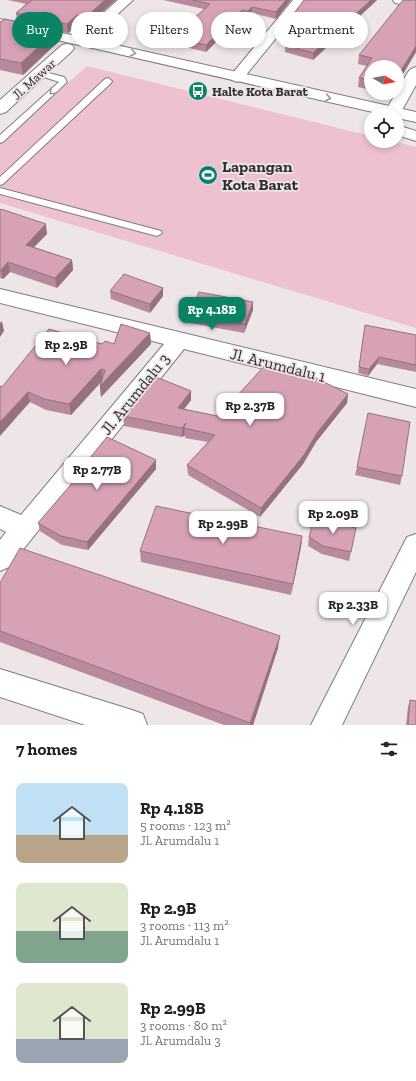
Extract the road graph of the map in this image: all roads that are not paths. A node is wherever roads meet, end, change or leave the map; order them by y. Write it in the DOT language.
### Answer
graph roads {
  1 [pos="126,0"];
  2 [pos="300,0"];
  3 [pos="400,0"];
  4 [pos="416,3"];
  5 [pos="112,12"];
  6 [pos="0,23"];
  7 [pos="0,32"];
  8 [pos="71,44"];
  9 [pos="71,44"];
  10 [pos="71,48"];
  11 [pos="85,48"];
  12 [pos="89,48"];
  13 [pos="416,72"];
  14 [pos="41,73"];
  15 [pos="237,77"];
  16 [pos="108,81"];
  17 [pos="0,109"];
  18 [pos="364,110"];
  19 [pos="404,110"];
  20 [pos="341,115"];
  21 [pos="404,120"];
  22 [pos="404,122"];
  23 [pos="416,122"];
  24 [pos="404,123"];
  25 [pos="416,129"];
  26 [pos="416,136"];
  27 [pos="0,140"];
  28 [pos="0,182"];
  29 [pos="0,191"];
  30 [pos="157,234"];
  31 [pos="0,296"];
  32 [pos="179,340"];
  33 [pos="416,398"];
  34 [pos="0,517"];
  35 [pos="25,529"];
  36 [pos="416,545"];
  37 [pos="0,559"];
  38 [pos="0,683"];
  39 [pos="132,725"];
  40 [pos="326,725"];
  1 -- 5 [label="street, Jl. Mawar"];
  2 -- 15 [label="street"];
  3 -- 4 [label="street"];
  6 -- 8 [label="street"];
  7 -- 9 [label="street"];
  10 -- 14 [label="street, Jl. Mawar"];
  11 -- 20 [label="street"];
  12 -- 15 [label="street, one-way"];
  13 -- 19 [label="street"];
  14 -- 17 [label="street, Jl. Mawar"];
  14 -- 27 [label="lane, one-way"];
  15 -- 18 [label="street, one-way"];
  16 -- 28 [label="lane"];
  21 -- 23 [label="street"];
  22 -- 25 [label="street"];
  24 -- 26 [label="street"];
  29 -- 30 [label="lane"];
  31 -- 32 [label="street, Jl. Arumdalu 1"];
  32 -- 33 [label="street, Jl. Arumdalu 1"];
  32 -- 35 [label="street, Jl. Arumdalu 3"];
  34 -- 35 [label="street"];
  35 -- 37 [label="street, Jl. Arumdalu 3"];
  36 -- 40 [label="street"];
  38 -- 39 [label="street"];
}
